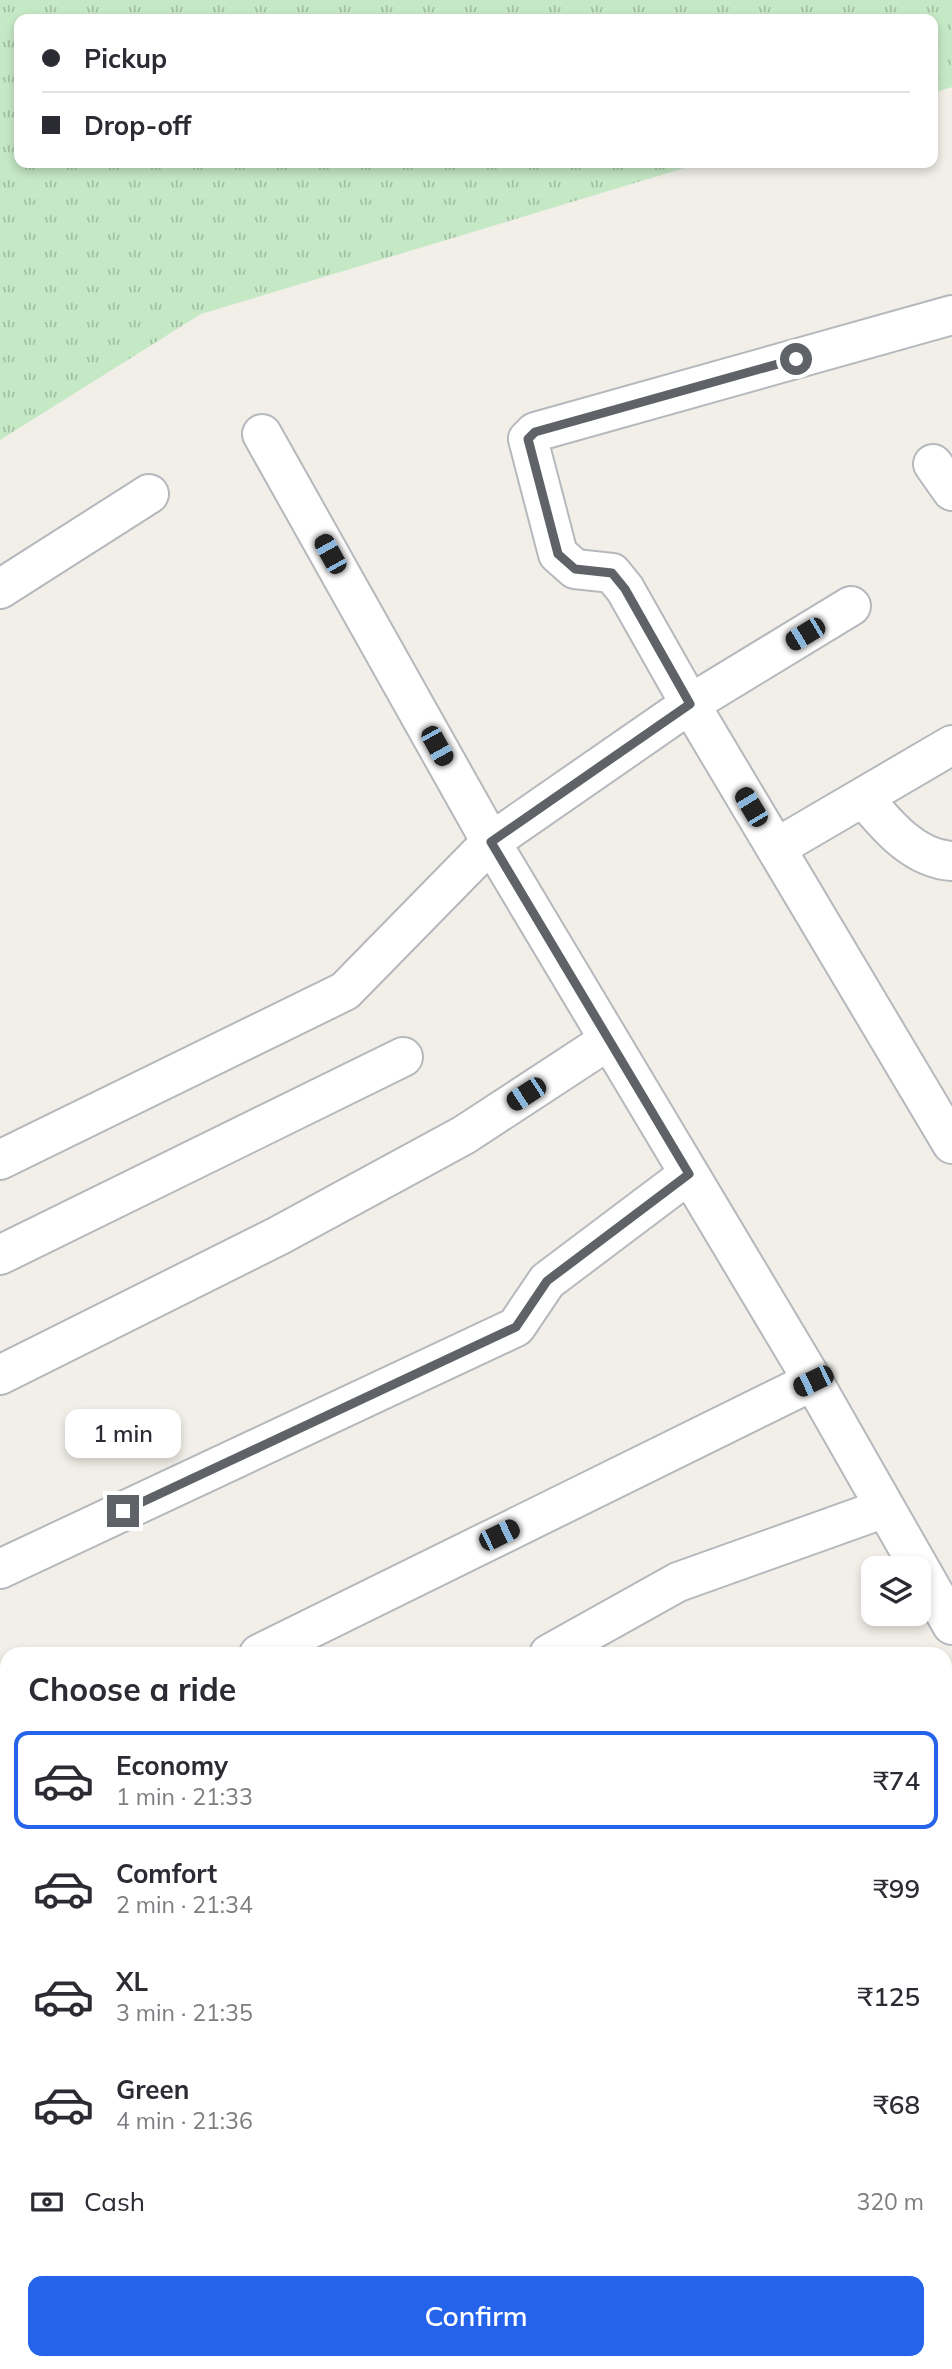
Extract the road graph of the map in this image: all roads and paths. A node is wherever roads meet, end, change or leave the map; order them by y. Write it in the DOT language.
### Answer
graph roads {
  1 [pos="952,315"];
  2 [pos="262,434"];
  3 [pos="149,494"];
  4 [pos="0,589"];
  5 [pos="851,606"];
  6 [pos="690,704"];
  7 [pos="952,745"];
  8 [pos="863,797"];
  9 [pos="491,842"];
  10 [pos="776,848"];
  11 [pos="952,862"];
  12 [pos="609,1040"];
  13 [pos="403,1057"];
  14 [pos="952,1144"];
  15 [pos="0,1160"];
  16 [pos="689,1174"];
  17 [pos="0,1255"];
  18 [pos="0,1375"];
  19 [pos="813,1381"];
  20 [pos="885,1508"];
  21 [pos="0,1569"];
  22 [pos="952,1625"];
  23 [pos="273,1647"];
  24 [pos="562,1647"];
  1 -- 6 [label="street"];
  2 -- 9 [label="street"];
  3 -- 4 [label="street"];
  5 -- 6 [label="street"];
  6 -- 9 [label="street"];
  6 -- 10 [label="street"];
  7 -- 8 [label="street"];
  8 -- 10 [label="street"];
  8 -- 11 [label="street"];
  9 -- 12 [label="street"];
  9 -- 15 [label="street"];
  10 -- 14 [label="street"];
  12 -- 16 [label="street"];
  12 -- 18 [label="street"];
  13 -- 17 [label="street"];
  16 -- 19 [label="street"];
  16 -- 21 [label="street"];
  19 -- 20 [label="street"];
  19 -- 23 [label="street"];
  20 -- 22 [label="street"];
  20 -- 24 [label="street"];
}
